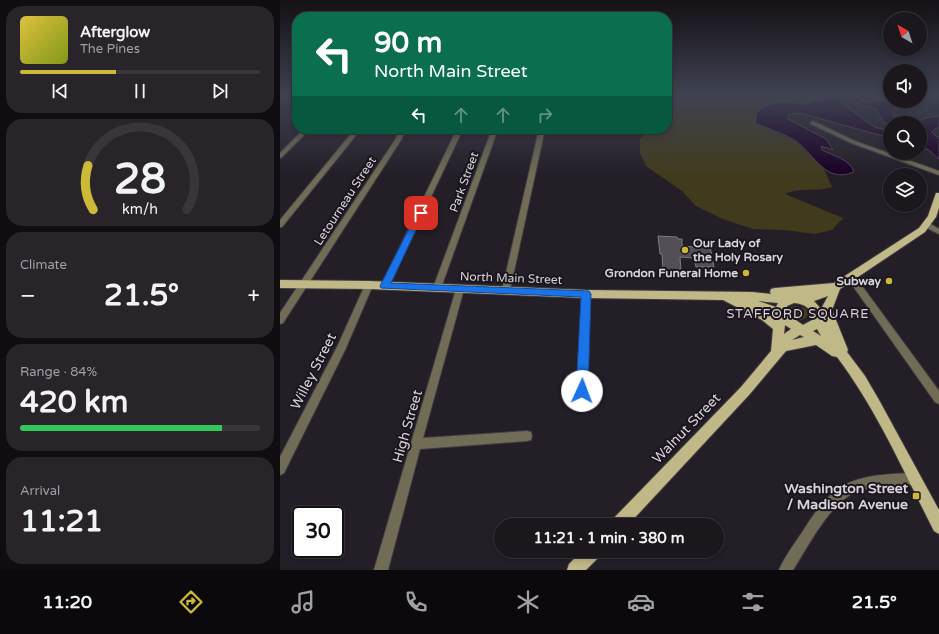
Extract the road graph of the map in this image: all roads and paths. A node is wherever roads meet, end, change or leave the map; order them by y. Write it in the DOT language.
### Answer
graph roads {
  1 [pos="813,123"];
  2 [pos="302,134"];
  3 [pos="354,134"];
  4 [pos="400,134"];
  5 [pos="458,134"];
  6 [pos="493,134"];
  7 [pos="541,134"];
  8 [pos="280,156"];
  9 [pos="939,173"];
  10 [pos="939,194"];
  11 [pos="280,225"];
  12 [pos="927,225"];
  13 [pos="939,232"];
  14 [pos="851,277"];
  15 [pos="280,284"];
  16 [pos="303,284"];
  17 [pos="369,285"];
  18 [pos="385,286"];
  19 [pos="836,287"];
  20 [pos="437,288"];
  21 [pos="460,290"];
  22 [pos="506,290"];
  23 [pos="586,294"];
  24 [pos="725,296"];
  25 [pos="740,296"];
  26 [pos="801,299"];
  27 [pos="788,300"];
  28 [pos="826,309"];
  29 [pos="280,320"];
  30 [pos="780,321"];
  31 [pos="820,321"];
  32 [pos="801,328"];
  33 [pos="819,340"];
  34 [pos="780,350"];
  35 [pos="844,357"];
  36 [pos="582,391"];
  37 [pos="939,400"];
  38 [pos="527,436"];
  39 [pos="417,444"];
  40 [pos="280,469"];
  41 [pos="915,479"];
  42 [pos="624,518"];
  43 [pos="939,526"];
  44 [pos="586,558"];
  45 [pos="381,570"];
  46 [pos="575,570"];
  47 [pos="786,570"];
  1 -- 9 [label="street"];
  2 -- 8 [label="street"];
  3 -- 11 [label="street"];
  4 -- 16 [label="street, Letourneau Street"];
  5 -- 18 [label="street"];
  6 -- 20 [label="street, Park Street"];
  7 -- 22 [label="street"];
  10 -- 12 [label="main road, North Main Street"];
  12 -- 13 [label="street"];
  12 -- 14 [label="main road, North Main Street"];
  14 -- 19 [label="main road, North Main Street"];
  14 -- 37 [label="street"];
  15 -- 16 [label="main road, North Main Street"];
  16 -- 17 [label="main road, North Main Street"];
  16 -- 29 [label="street, Letourneau Street"];
  17 -- 18 [label="main road, North Main Street"];
  17 -- 40 [label="street, Willey Street"];
  18 -- 20 [label="main road, North Main Street"];
  19 -- 25 [label="main road, North Main Street"];
  19 -- 26 [label="main road, North Main Street"];
  19 -- 28 [label="main road"];
  20 -- 21 [label="main road, North Main Street"];
  21 -- 22 [label="main road, North Main Street"];
  21 -- 39 [label="street, High Street"];
  22 -- 23 [label="main road, North Main Street"];
  23 -- 24 [label="main road, North Main Street"];
  23 -- 36 [label="street"];
  24 -- 25 [label="main road, North Main Street"];
  24 -- 30 [label="main road"];
  25 -- 27 [label="main road, North Main Street"];
  25 -- 30 [label="main road, North Main Street"];
  26 -- 27 [label="main road, North Main Street"];
  26 -- 31 [label="main road"];
  27 -- 30 [label="main road"];
  28 -- 31 [label="main road"];
  28 -- 35 [label="main road"];
  30 -- 32 [label="main road"];
  30 -- 34 [label="main road"];
  31 -- 32 [label="main road, Walnut Street"];
  31 -- 35 [label="main road"];
  32 -- 33 [label="main road"];
  32 -- 34 [label="main road, Walnut Street"];
  33 -- 34 [label="main road"];
  33 -- 35 [label="main road"];
  34 -- 42 [label="main road, Walnut Street"];
  35 -- 41 [label="main road"];
  38 -- 39 [label="street"];
  39 -- 45 [label="street, High Street"];
  41 -- 43 [label="main road"];
  41 -- 47 [label="street"];
  44 -- 46 [label="main road"];
}
